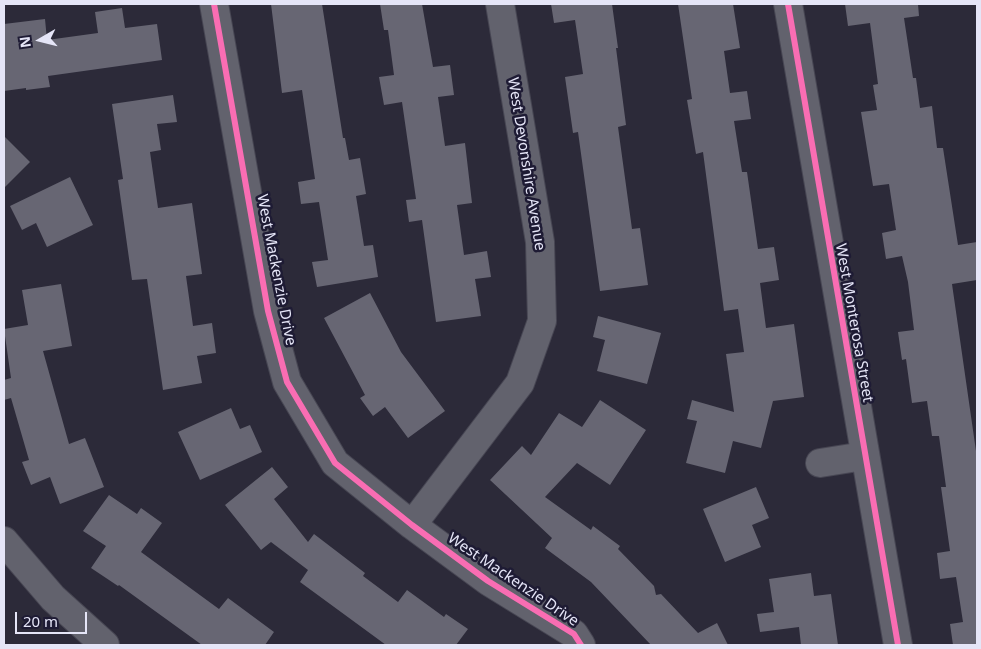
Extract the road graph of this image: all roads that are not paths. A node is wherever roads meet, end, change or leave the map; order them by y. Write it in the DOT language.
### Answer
graph roads {
  1 [pos="214,4"];
  2 [pos="500,4"];
  3 [pos="788,4"];
  4 [pos="864,456"];
  5 [pos="820,463"];
  6 [pos="412,525"];
  7 [pos="4,541"];
  8 [pos="105,645"];
  9 [pos="581,645"];
  10 [pos="898,645"];
  1 -- 6 [label="street, West Mackenzie Drive"];
  2 -- 6 [label="street, West Devonshire Avenue"];
  3 -- 4 [label="street, West Monterosa Street"];
  4 -- 5 [label="street"];
  4 -- 10 [label="street, West Monterosa Street"];
  6 -- 9 [label="street, West Mackenzie Drive"];
  7 -- 8 [label="street"];
}
